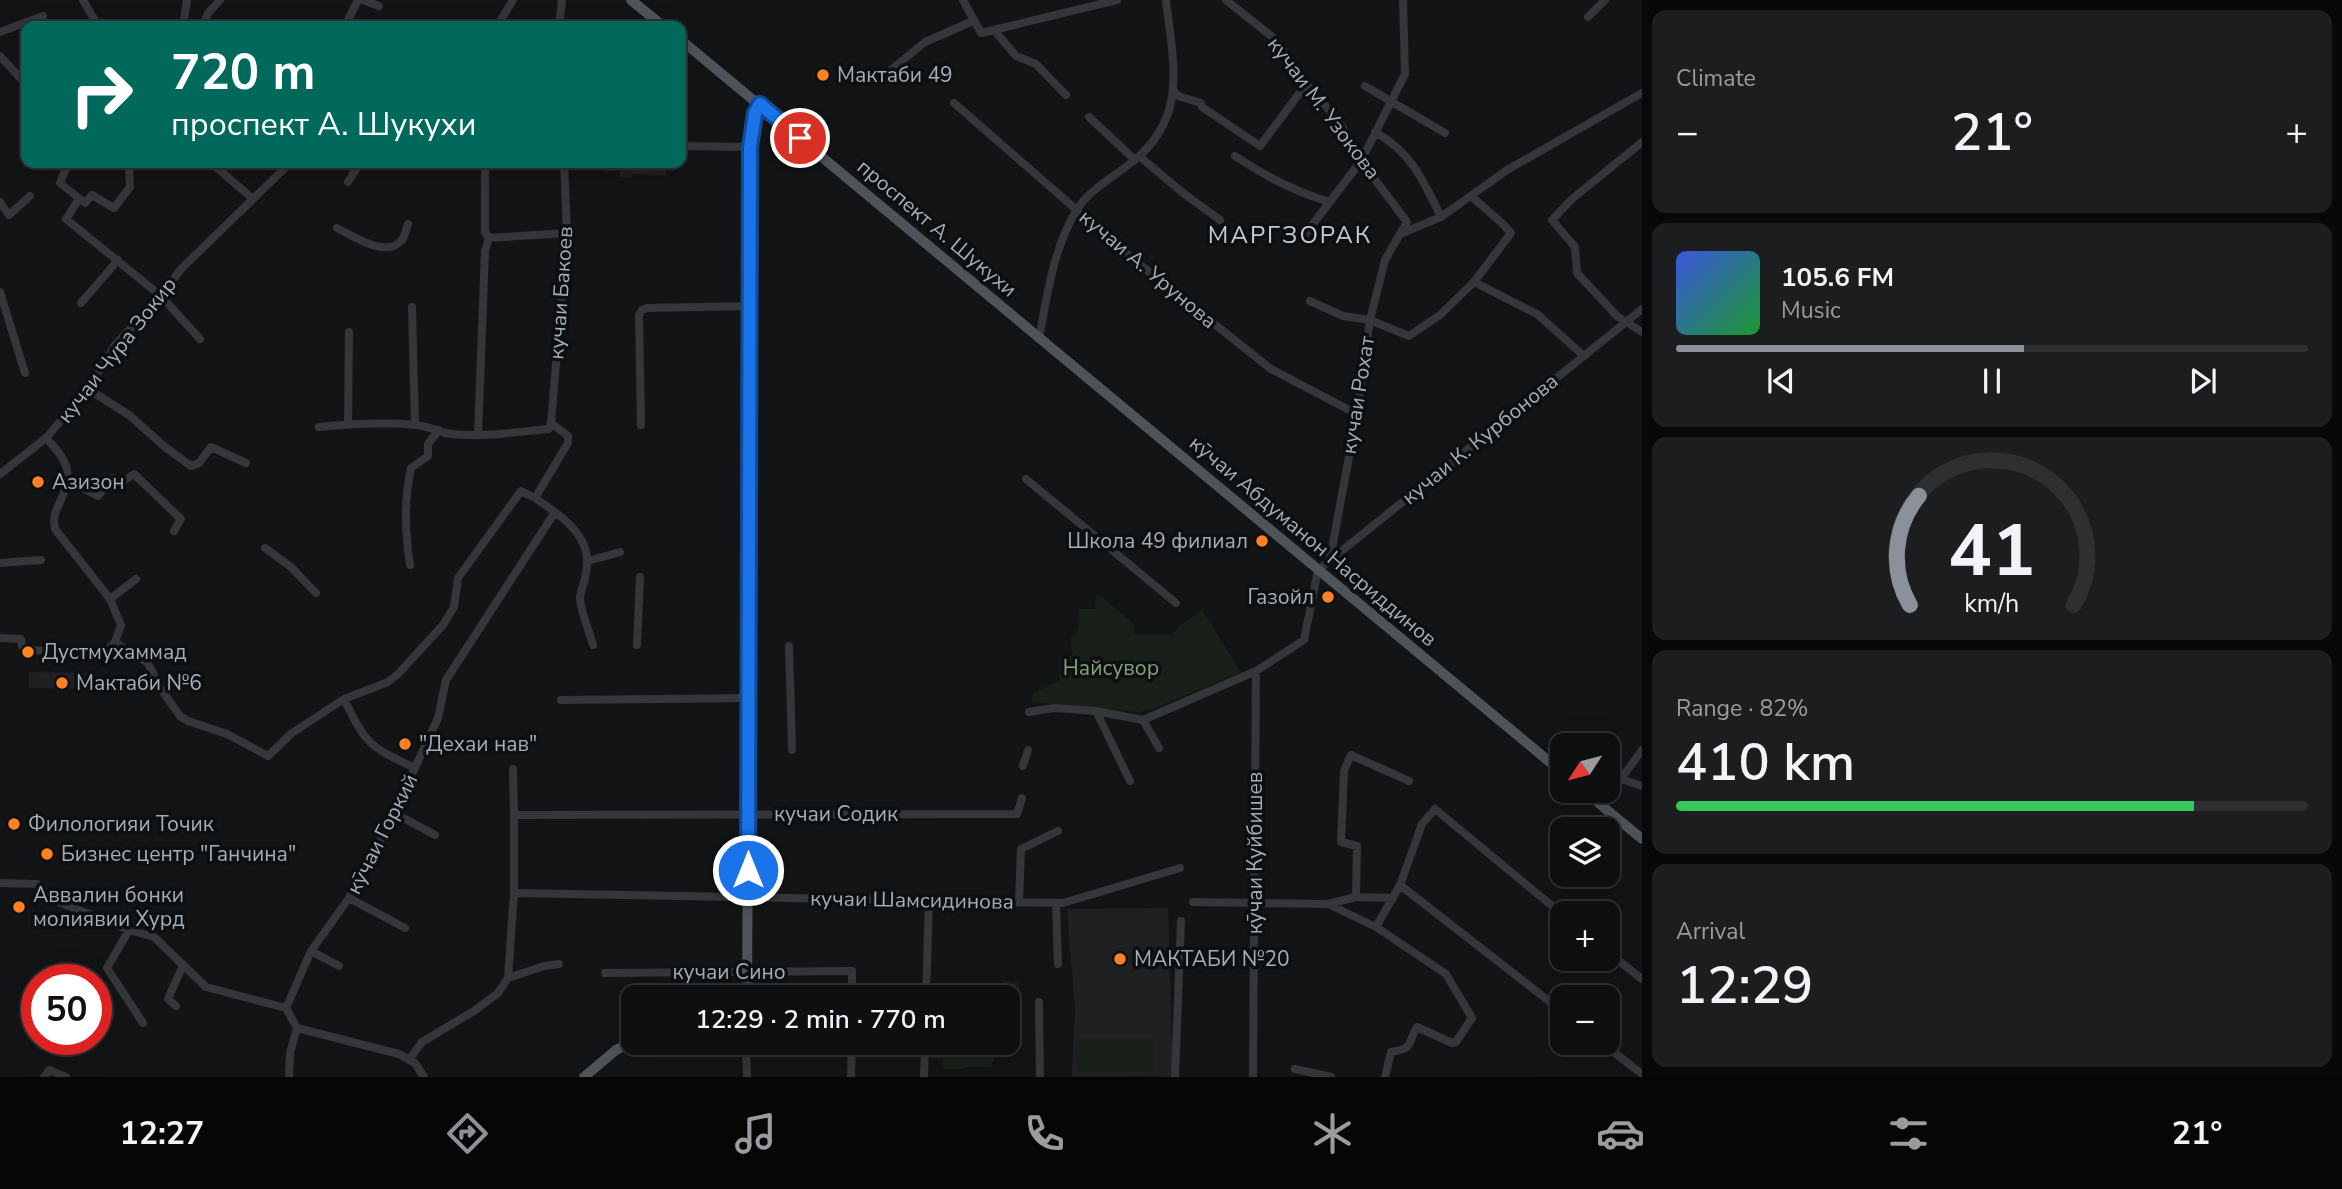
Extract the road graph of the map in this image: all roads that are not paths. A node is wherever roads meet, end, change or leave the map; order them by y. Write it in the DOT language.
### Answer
graph roads {
  1 [pos="83,0"];
  2 [pos="187,0"];
  3 [pos="220,0"];
  4 [pos="358,0"];
  5 [pos="363,0"];
  6 [pos="513,0"];
  7 [pos="562,0"];
  8 [pos="631,0"];
  9 [pos="963,0"];
  10 [pos="1116,0"];
  11 [pos="1166,0"];
  12 [pos="1226,0"];
  13 [pos="1403,0"];
  14 [pos="1605,0"];
  15 [pos="379,6"];
  16 [pos="43,16"];
  17 [pos="1588,18"];
  18 [pos="30,21"];
  19 [pos="95,21"];
  20 [pos="184,21"];
  21 [pos="205,21"];
  22 [pos="348,21"];
  23 [pos="500,21"];
  24 [pos="560,21"];
  25 [pos="657,21"];
  26 [pos="973,21"];
  27 [pos="21,24"];
  28 [pos="994,30"];
  29 [pos="0,32"];
  30 [pos="686,44"];
  31 [pos="0,56"];
  32 [pos="886,74"];
  33 [pos="21,79"];
  34 [pos="1307,82"];
  35 [pos="1365,86"];
  36 [pos="1173,90"];
  37 [pos="1642,93"];
  38 [pos="1066,95"];
  39 [pos="1391,101"];
  40 [pos="954,103"];
  41 [pos="760,104"];
  42 [pos="1089,117"];
  43 [pos="1376,132"];
  44 [pos="1445,133"];
  45 [pos="1642,142"];
  46 [pos="686,146"];
  47 [pos="750,147"];
  48 [pos="1235,156"];
  49 [pos="1137,158"];
  50 [pos="1361,161"];
  51 [pos="66,168"];
  52 [pos="129,168"];
  53 [pos="217,168"];
  54 [pos="285,168"];
  55 [pos="357,168"];
  56 [pos="485,168"];
  57 [pos="564,168"];
  58 [pos="348,182"];
  59 [pos="30,196"];
  60 [pos="1471,196"];
  61 [pos="253,199"];
  62 [pos="82,201"];
  63 [pos="0,202"];
  64 [pos="1330,202"];
  65 [pos="1076,210"];
  66 [pos="1441,217"];
  67 [pos="1220,220"];
  68 [pos="408,224"];
  69 [pos="337,228"];
  70 [pos="1401,231"];
  71 [pos="567,233"];
  72 [pos="1303,237"];
  73 [pos="489,238"];
  74 [pos="118,260"];
  75 [pos="1474,282"];
  76 [pos="0,292"];
  77 [pos="160,296"];
  78 [pos="1310,301"];
  79 [pos="81,303"];
  80 [pos="751,306"];
  81 [pos="412,307"];
  82 [pos="1642,309"];
  83 [pos="1370,320"];
  84 [pos="1627,321"];
  85 [pos="349,332"];
  86 [pos="1642,332"];
  87 [pos="200,339"];
  88 [pos="1039,339"];
  89 [pos="1584,356"];
  90 [pos="25,373"];
  91 [pos="88,389"];
  92 [pos="1357,414"];
  93 [pos="551,423"];
  94 [pos="348,424"];
  95 [pos="415,425"];
  96 [pos="641,425"];
  97 [pos="319,427"];
  98 [pos="439,430"];
  99 [pos="478,435"];
  100 [pos="46,438"];
  101 [pos="246,463"];
  102 [pos="0,474"];
  103 [pos="1026,479"];
  104 [pos="67,480"];
  105 [pos="535,498"];
  106 [pos="555,512"];
  107 [pos="174,531"];
  108 [pos="265,548"];
  109 [pos="620,552"];
  110 [pos="1331,559"];
  111 [pos="41,560"];
  112 [pos="588,561"];
  113 [pos="0,563"];
  114 [pos="410,565"];
  115 [pos="1318,570"];
  116 [pos="640,577"];
  117 [pos="136,579"];
  118 [pos="316,593"];
  119 [pos="110,598"];
  120 [pos="1176,603"];
  121 [pos="0,638"];
  122 [pos="115,642"];
  123 [pos="593,645"];
  124 [pos="636,645"];
  125 [pos="789,646"];
  126 [pos="1256,671"];
  127 [pos="749,698"];
  128 [pos="344,699"];
  129 [pos="561,700"];
  130 [pos="1096,711"];
  131 [pos="1029,712"];
  132 [pos="1143,720"];
  133 [pos="1159,748"];
  134 [pos="792,750"];
  135 [pos="1028,750"];
  136 [pos="1642,750"];
  137 [pos="1550,762"];
  138 [pos="1023,766"];
  139 [pos="415,768"];
  140 [pos="513,769"];
  141 [pos="1621,779"];
  142 [pos="1130,781"];
  143 [pos="1409,781"];
  144 [pos="1642,786"];
  145 [pos="1022,798"];
  146 [pos="1598,803"];
  147 [pos="394,813"];
  148 [pos="748,814"];
  149 [pos="514,815"];
  150 [pos="1058,831"];
  151 [pos="435,835"];
  152 [pos="1642,839"];
  153 [pos="1180,869"];
  154 [pos="0,883"];
  155 [pos="1400,885"];
  156 [pos="514,893"];
  157 [pos="748,897"];
  158 [pos="1356,897"];
  159 [pos="349,898"];
  160 [pos="1393,898"];
  161 [pos="929,901"];
  162 [pos="1019,902"];
  163 [pos="1193,902"];
  164 [pos="1255,902"];
  165 [pos="1056,903"];
  166 [pos="1328,904"];
  167 [pos="1550,904"];
  168 [pos="1181,921"];
  169 [pos="1376,927"];
  170 [pos="405,928"];
  171 [pos="129,930"];
  172 [pos="311,951"];
  173 [pos="1620,962"];
  174 [pos="559,964"];
  175 [pos="1058,964"];
  176 [pos="183,965"];
  177 [pos="339,966"];
  178 [pos="605,972"];
  179 [pos="747,972"];
  180 [pos="508,978"];
  181 [pos="1642,979"];
  182 [pos="747,985"];
  183 [pos="852,985"];
  184 [pos="926,985"];
  185 [pos="1038,1002"];
  186 [pos="1550,1002"];
  187 [pos="176,1006"];
  188 [pos="286,1008"];
  189 [pos="143,1023"];
  190 [pos="298,1028"];
  191 [pos="621,1048"];
  192 [pos="746,1055"];
  193 [pos="852,1055"];
  194 [pos="925,1055"];
  195 [pos="1617,1055"];
  196 [pos="409,1059"];
  197 [pos="1295,1069"];
  198 [pos="1642,1074"];
  199 [pos="44,1077"];
  200 [pos="66,1077"];
  201 [pos="289,1077"];
  202 [pos="424,1077"];
  203 [pos="584,1077"];
  204 [pos="747,1077"];
  205 [pos="851,1077"];
  206 [pos="924,1077"];
  207 [pos="1040,1077"];
  208 [pos="1175,1077"];
  209 [pos="1253,1077"];
  210 [pos="1330,1077"];
  211 [pos="1385,1077"];
  1 -- 19 [label="street"];
  2 -- 20 [label="street"];
  3 -- 21 [label="street"];
  4 -- 22 [label="street"];
  5 -- 15 [label="street"];
  6 -- 23 [label="street"];
  7 -- 24 [label="street"];
  8 -- 25 [label="main road"];
  9 -- 26 [label="street"];
  10 -- 28 [label="street"];
  11 -- 36 [label="street"];
  12 -- 34 [label="street, кучаи М. Узокова"];
  13 -- 39 [label="street"];
  14 -- 17 [label="street"];
  16 -- 18 [label="street"];
  26 -- 28 [label="street"];
  26 -- 32 [label="street"];
  27 -- 29 [label="street"];
  28 -- 38 [label="street"];
  30 -- 41 [label="main road, проспект А. Шукухи"];
  31 -- 33 [label="street"];
  34 -- 36 [label="street"];
  34 -- 50 [label="street, кучаи М. Узокова"];
  35 -- 39 [label="street"];
  36 -- 49 [label="street"];
  37 -- 60 [label="street"];
  39 -- 43 [label="street"];
  39 -- 44 [label="street"];
  40 -- 65 [label="street, кучаи А. Урунова"];
  41 -- 47 [label="main road"];
  41 -- 88 [label="main road, проспект А. Шукухи"];
  42 -- 49 [label="street"];
  43 -- 50 [label="street"];
  43 -- 66 [label="street"];
  45 -- 84 [label="street"];
  46 -- 47 [label="street"];
  47 -- 80 [label="main road"];
  48 -- 64 [label="street"];
  49 -- 65 [label="street"];
  49 -- 67 [label="street"];
  50 -- 64 [label="street"];
  50 -- 70 [label="street, кучаи М. Узокова"];
  51 -- 62 [label="street"];
  52 -- 62 [label="street"];
  53 -- 61 [label="street"];
  54 -- 61 [label="street, кучаи Чура Зокир"];
  55 -- 58 [label="street"];
  56 -- 73 [label="street"];
  57 -- 71 [label="street, кучаи Бакоев"];
  59 -- 63 [label="street"];
  60 -- 66 [label="street"];
  60 -- 75 [label="street"];
  61 -- 77 [label="street, кучаи Чура Зокир"];
  62 -- 74 [label="street"];
  64 -- 72 [label="street"];
  65 -- 88 [label="street"];
  65 -- 92 [label="street, кучаи А. Урунова"];
  66 -- 70 [label="street"];
  68 -- 69 [label="street"];
  70 -- 83 [label="street, кучаи Рохат"];
  71 -- 73 [label="street"];
  71 -- 93 [label="street, кучаи Бакоев"];
  73 -- 99 [label="street"];
  74 -- 77 [label="street"];
  74 -- 79 [label="street"];
  75 -- 83 [label="street"];
  75 -- 89 [label="street"];
  76 -- 90 [label="street"];
  77 -- 87 [label="street"];
  77 -- 91 [label="street, кучаи Чура Зокир"];
  78 -- 83 [label="street"];
  80 -- 96 [label="street"];
  80 -- 127 [label="main road"];
  81 -- 95 [label="street"];
  82 -- 84 [label="street, кучаи К. Курбонова"];
  83 -- 92 [label="street, кучаи Рохат"];
  84 -- 86 [label="street"];
  84 -- 89 [label="street, кучаи К. Курбонова"];
  85 -- 94 [label="street"];
  88 -- 115 [label="main road, кӯчаи Абдуманон Насриддинов"];
  89 -- 110 [label="street, кучаи К. Курбонова"];
  91 -- 100 [label="street, кучаи Чура Зокир"];
  91 -- 101 [label="street"];
  92 -- 110 [label="street, кучаи Рохат"];
  93 -- 99 [label="street"];
  93 -- 105 [label="street"];
  94 -- 95 [label="street"];
  94 -- 97 [label="street"];
  95 -- 98 [label="street"];
  98 -- 99 [label="street"];
  98 -- 114 [label="street"];
  100 -- 102 [label="street, кучаи Чура Зокир"];
  100 -- 104 [label="street"];
  103 -- 120 [label="street"];
  104 -- 107 [label="street"];
  104 -- 119 [label="street"];
  105 -- 106 [label="street"];
  105 -- 128 [label="street"];
  106 -- 112 [label="street"];
  106 -- 139 [label="street, кӯчаи Горкий"];
  108 -- 118 [label="street"];
  109 -- 112 [label="street"];
  110 -- 115 [label="street, кучаи К. Курбонова"];
  111 -- 113 [label="street"];
  112 -- 123 [label="street"];
  115 -- 126 [label="street"];
  115 -- 137 [label="main road, кӯчаи Абдуманон Насриддинов"];
  116 -- 124 [label="street"];
  117 -- 119 [label="street"];
  119 -- 122 [label="street"];
  121 -- 122 [label="street"];
  122 -- 128 [label="street"];
  125 -- 134 [label="street"];
  126 -- 132 [label="street"];
  126 -- 164 [label="street, кӯчаи Куйбишев"];
  127 -- 129 [label="street"];
  127 -- 148 [label="main road"];
  128 -- 139 [label="street"];
  130 -- 131 [label="street"];
  130 -- 132 [label="street"];
  130 -- 142 [label="street"];
  132 -- 133 [label="street"];
  135 -- 138 [label="street"];
  136 -- 141 [label="street"];
  139 -- 147 [label="street, кӯчаи Горкий"];
  140 -- 149 [label="street"];
  141 -- 144 [label="street"];
  143 -- 158 [label="street"];
  145 -- 148 [label="street, кучаи Содик"];
  146 -- 152 [label="main road"];
  147 -- 151 [label="street"];
  147 -- 159 [label="street, кӯчаи Горкий"];
  148 -- 149 [label="street, кучаи Содик"];
  148 -- 157 [label="main road"];
  149 -- 156 [label="street"];
  150 -- 162 [label="street"];
  153 -- 165 [label="street, кучаи Шамсидинова"];
  154 -- 171 [label="street"];
  155 -- 160 [label="street"];
  155 -- 167 [label="street"];
  155 -- 186 [label="street"];
  156 -- 157 [label="street, кучаи Шамсидинова"];
  156 -- 180 [label="street"];
  157 -- 161 [label="street, кучаи Шамсидинова"];
  157 -- 179 [label="main road"];
  158 -- 160 [label="street"];
  158 -- 166 [label="street"];
  159 -- 170 [label="street"];
  159 -- 172 [label="street, кӯчаи Горкий"];
  160 -- 169 [label="street"];
  161 -- 162 [label="street, кучаи Шамсидинова"];
  161 -- 184 [label="street"];
  162 -- 165 [label="street, кучаи Шамсидинова"];
  163 -- 164 [label="street"];
  164 -- 166 [label="street"];
  164 -- 209 [label="street, кӯчаи Куйбишев"];
  165 -- 175 [label="street"];
  166 -- 169 [label="street"];
  168 -- 208 [label="street"];
  169 -- 211 [label="street"];
  171 -- 176 [label="street"];
  171 -- 189 [label="street"];
  172 -- 177 [label="street"];
  172 -- 188 [label="street, кӯчаи Горкий"];
  173 -- 181 [label="street"];
  174 -- 180 [label="street"];
  176 -- 187 [label="street"];
  176 -- 188 [label="street"];
  178 -- 179 [label="street, кучаи Сино"];
  179 -- 182 [label="main road"];
  179 -- 183 [label="street, кучаи Сино"];
  180 -- 196 [label="street"];
  185 -- 207 [label="street"];
  188 -- 190 [label="street"];
  190 -- 196 [label="street"];
  190 -- 201 [label="street"];
  191 -- 203 [label="main road"];
  192 -- 204 [label="street"];
  193 -- 205 [label="street"];
  194 -- 206 [label="street"];
  195 -- 198 [label="street"];
  196 -- 202 [label="street"];
  197 -- 210 [label="street"];
  199 -- 200 [label="street"];
}
